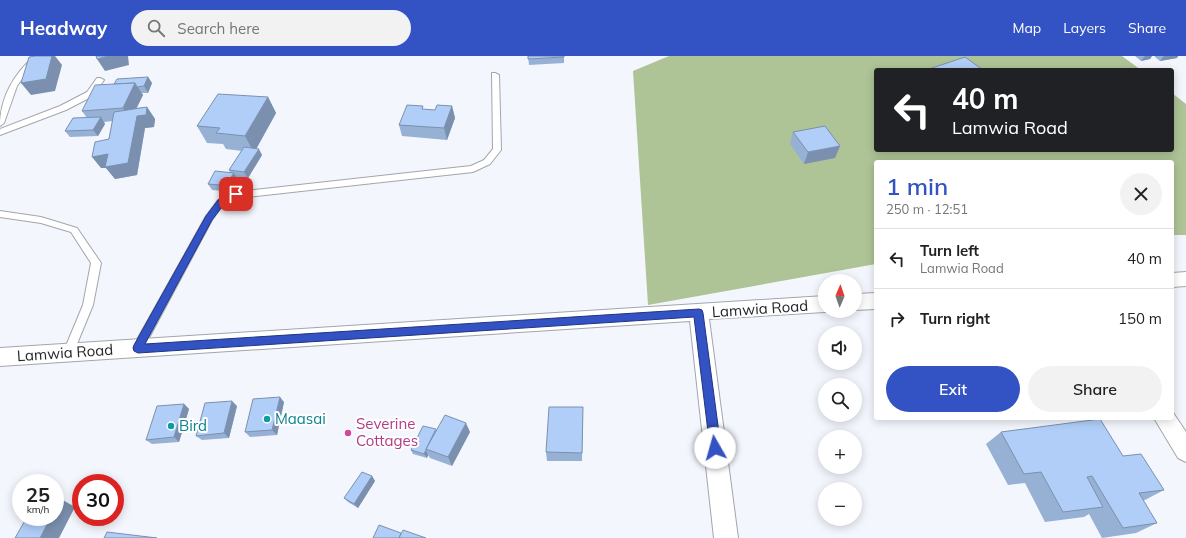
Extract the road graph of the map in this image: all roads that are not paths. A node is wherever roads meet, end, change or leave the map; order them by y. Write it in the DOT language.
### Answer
graph roads {
  1 [pos="40,56"];
  2 [pos="495,75"];
  3 [pos="100,80"];
  4 [pos="0,122"];
  5 [pos="0,132"];
  6 [pos="0,214"];
  7 [pos="1186,278"];
  8 [pos="1174,280"];
  9 [pos="874,300"];
  10 [pos="862,301"];
  11 [pos="818,304"];
  12 [pos="699,313"];
  13 [pos="138,348"];
  14 [pos="68,353"];
  15 [pos="0,357"];
  16 [pos="1166,420"];
  17 [pos="1186,451"];
  18 [pos="726,538"];
  1 -- 4 [label="lane"];
  2 -- 13 [label="lane"];
  3 -- 5 [label="lane"];
  6 -- 14 [label="lane"];
  7 -- 8 [label="street"];
  9 -- 10 [label="street"];
  11 -- 12 [label="street, Lamwia Road"];
  12 -- 13 [label="street, Lamwia Road"];
  12 -- 18 [label="street"];
  13 -- 14 [label="street, Lamwia Road"];
  14 -- 15 [label="street, Lamwia Road"];
  16 -- 17 [label="street"];
}
